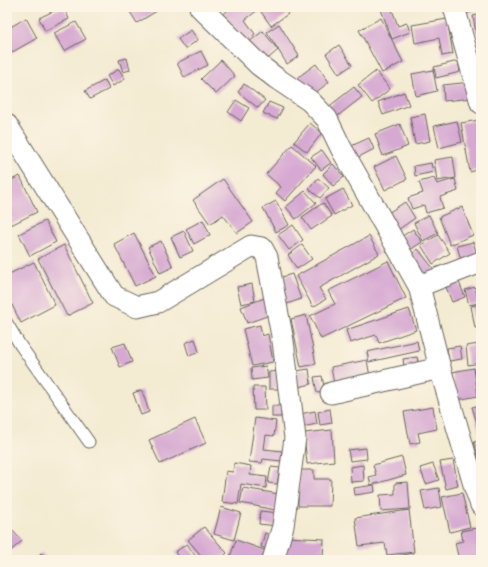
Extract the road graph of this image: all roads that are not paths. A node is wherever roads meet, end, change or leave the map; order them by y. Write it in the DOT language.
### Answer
graph roads {
  1 [pos="200,7"];
  2 [pos="454,7"];
  3 [pos="481,103"];
  4 [pos="7,125"];
  5 [pos="481,262"];
  6 [pos="419,286"];
  7 [pos="7,323"];
  8 [pos="440,368"];
  9 [pos="331,393"];
  10 [pos="89,442"];
  11 [pos="481,505"];
  12 [pos="272,560"];
  1 -- 6 [label="street"];
  2 -- 3 [label="street"];
  4 -- 12 [label="street"];
  5 -- 6 [label="street"];
  6 -- 8 [label="street"];
  7 -- 10 [label="lane"];
  8 -- 9 [label="street"];
  8 -- 11 [label="street"];
}
